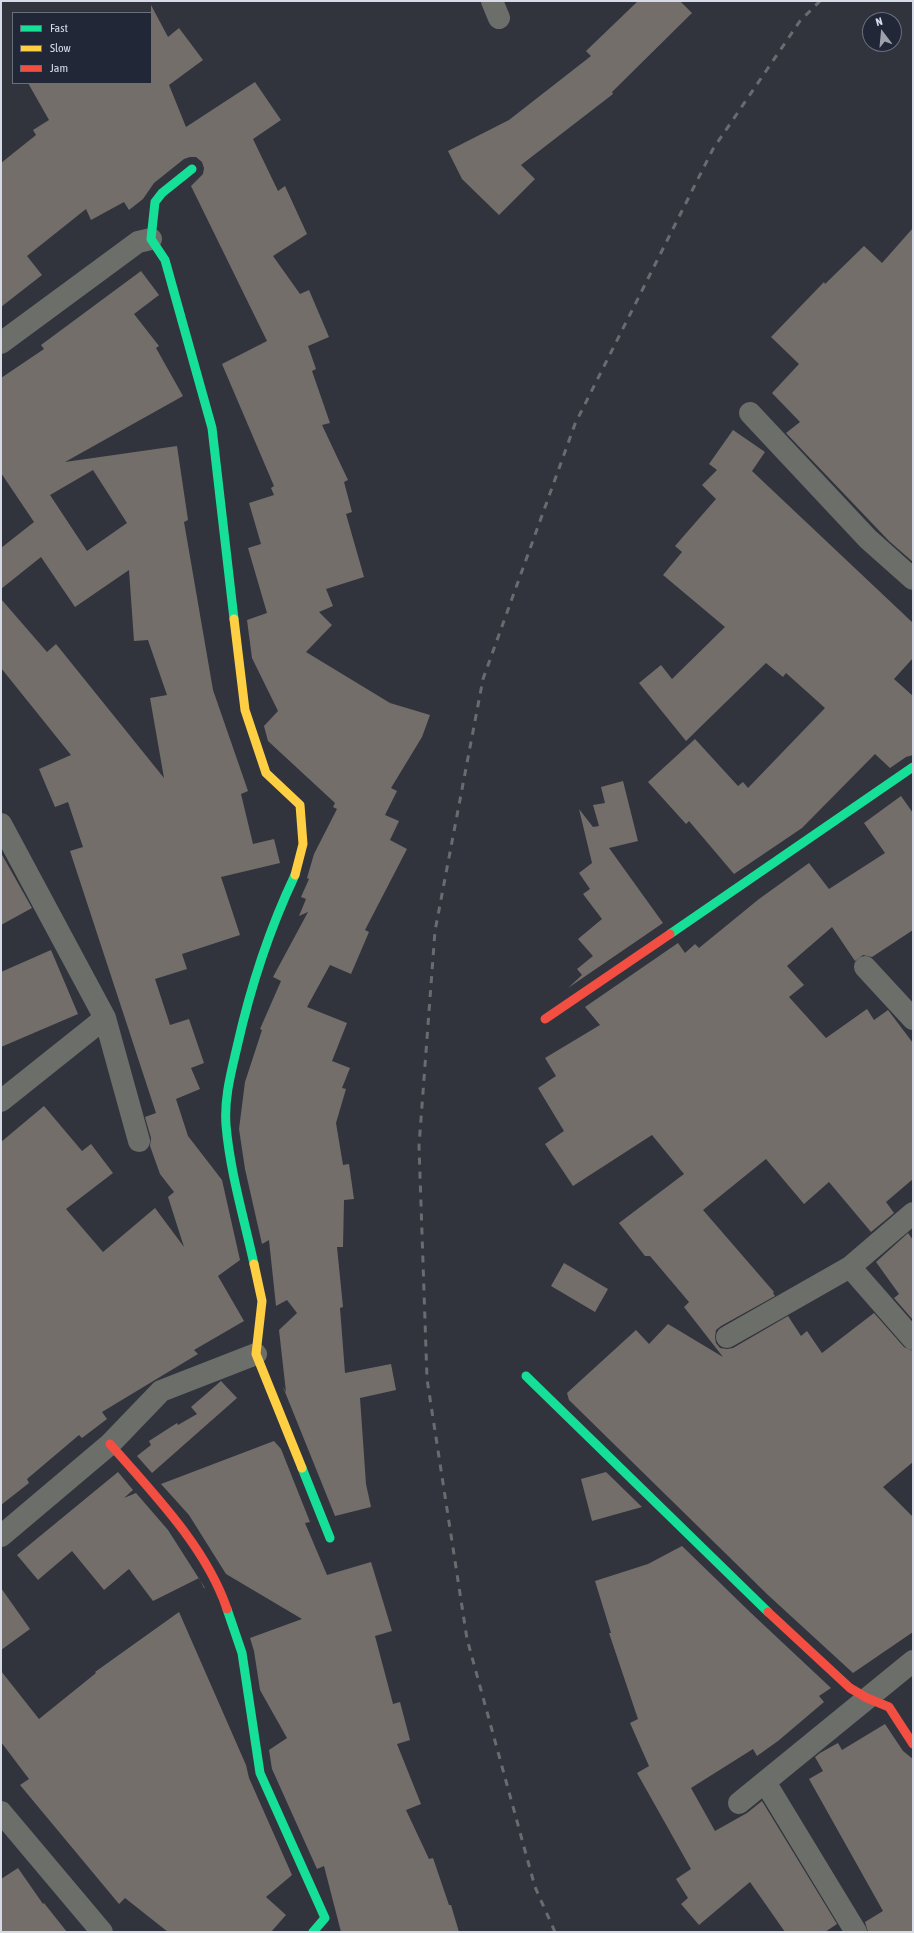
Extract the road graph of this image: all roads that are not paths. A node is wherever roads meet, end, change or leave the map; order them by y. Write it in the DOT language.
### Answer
graph roads {
  1 [pos="192,169"];
  2 [pos="151,239"];
  3 [pos="1,344"];
  4 [pos="750,413"];
  5 [pos="913,579"];
  6 [pos="913,767"];
  7 [pos="1,824"];
  8 [pos="865,967"];
  9 [pos="105,1018"];
  10 [pos="913,1018"];
  11 [pos="545,1019"];
  12 [pos="1,1102"];
  13 [pos="139,1141"];
  14 [pos="913,1213"];
  15 [pos="850,1267"];
  16 [pos="727,1337"];
  17 [pos="913,1339"];
  18 [pos="256,1354"];
  19 [pos="526,1376"];
  20 [pos="110,1444"];
  21 [pos="1,1536"];
  22 [pos="330,1538"];
  23 [pos="913,1661"];
  24 [pos="867,1698"];
  25 [pos="913,1744"];
  26 [pos="765,1782"];
  27 [pos="739,1803"];
  28 [pos="1,1812"];
  29 [pos="102,1932"];
  30 [pos="313,1932"];
  31 [pos="856,1932"];
  1 -- 2 [label="street"];
  2 -- 3 [label="street"];
  2 -- 18 [label="street"];
  4 -- 5 [label="street"];
  6 -- 11 [label="street"];
  7 -- 9 [label="street"];
  8 -- 10 [label="street"];
  9 -- 12 [label="street"];
  9 -- 13 [label="street"];
  14 -- 15 [label="street"];
  15 -- 16 [label="street"];
  15 -- 17 [label="street"];
  18 -- 20 [label="street"];
  18 -- 22 [label="street"];
  19 -- 24 [label="street"];
  20 -- 21 [label="street"];
  20 -- 30 [label="street"];
  23 -- 24 [label="street"];
  24 -- 25 [label="street"];
  24 -- 26 [label="street"];
  26 -- 27 [label="street"];
  26 -- 31 [label="street"];
  28 -- 29 [label="street"];
}
